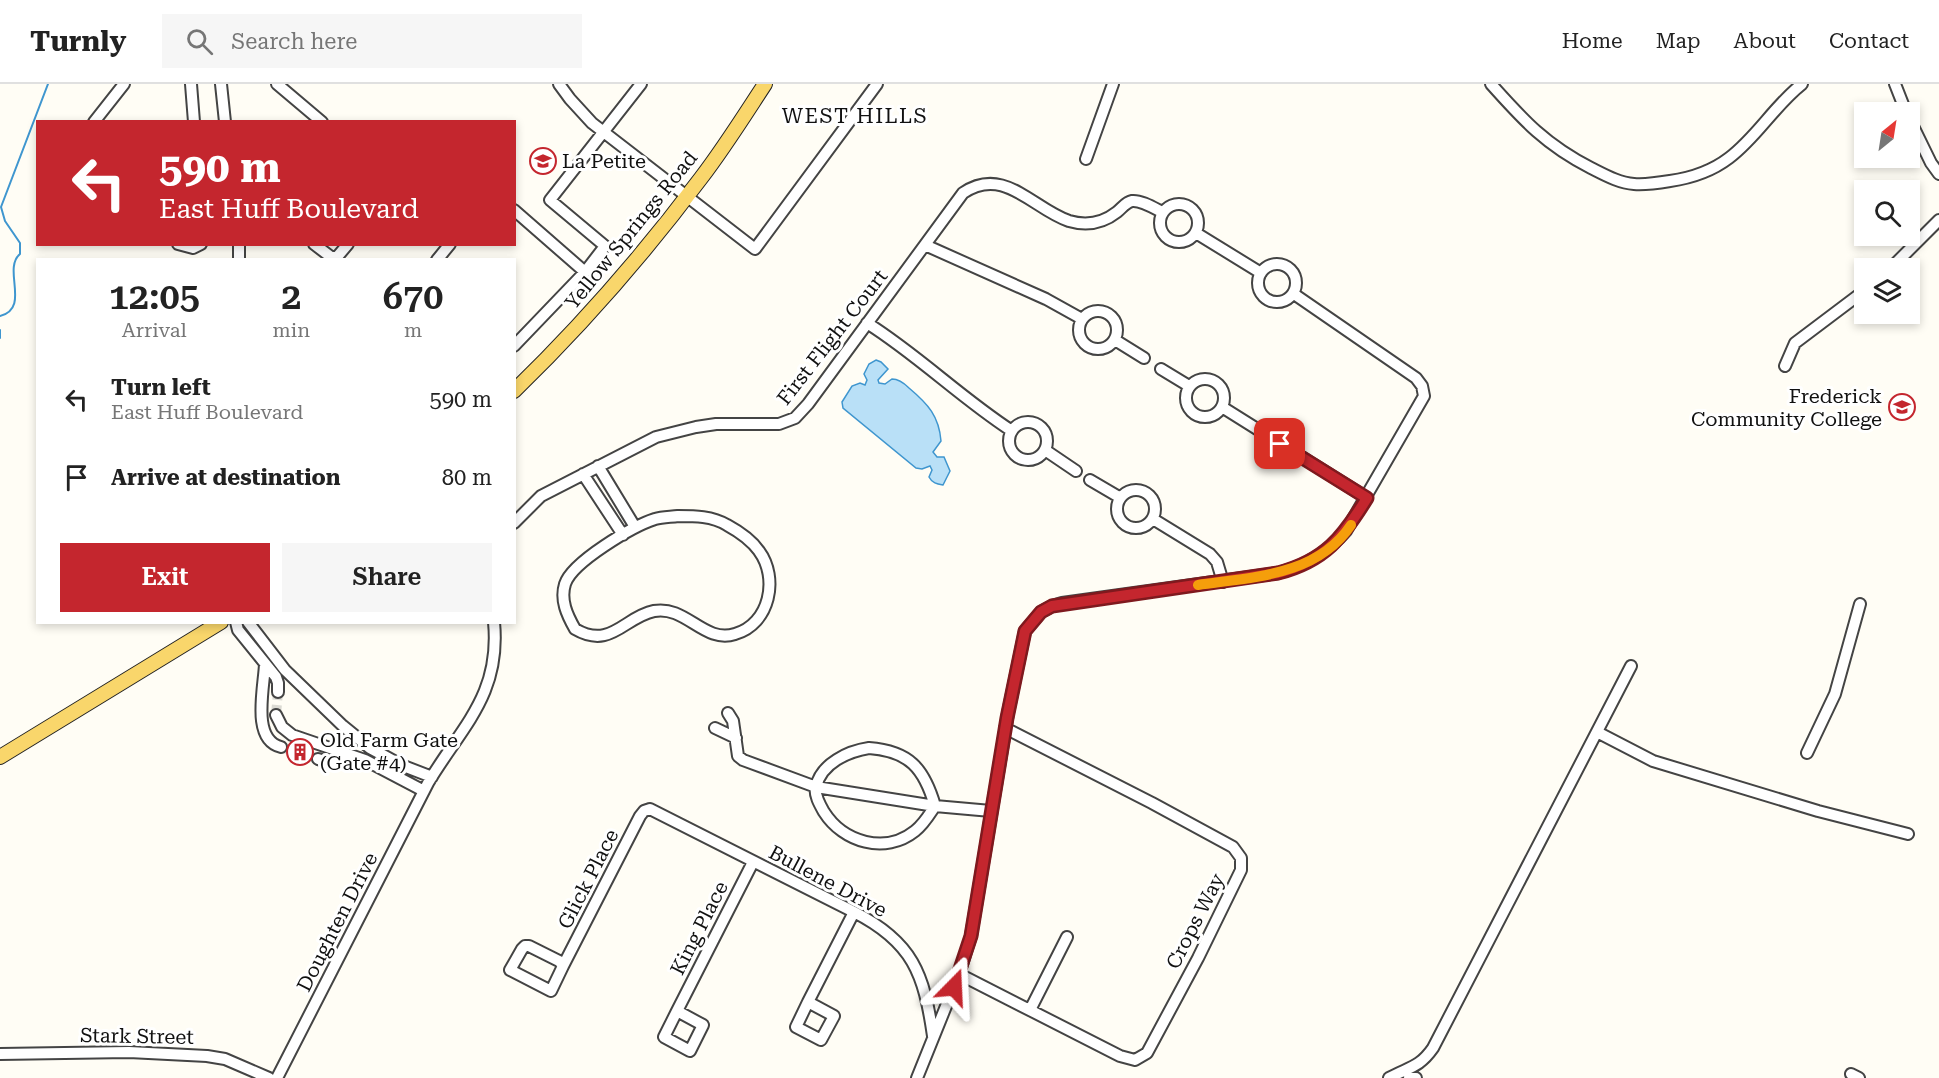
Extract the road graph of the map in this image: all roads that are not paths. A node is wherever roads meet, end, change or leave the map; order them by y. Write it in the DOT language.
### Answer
graph roads {
  1 [pos="124,84"];
  2 [pos="190,84"];
  3 [pos="221,84"];
  4 [pos="277,84"];
  5 [pos="559,84"];
  6 [pos="641,84"];
  7 [pos="765,84"];
  8 [pos="877,84"];
  9 [pos="1113,84"];
  10 [pos="1491,84"];
  11 [pos="1802,84"];
  12 [pos="1895,84"];
  13 [pos="1902,102"];
  14 [pos="96,120"];
  15 [pos="194,120"];
  16 [pos="225,120"];
  17 [pos="320,120"];
  18 [pos="604,132"];
  19 [pos="1920,141"];
  20 [pos="1086,159"];
  21 [pos="1939,174"];
  22 [pos="688,195"];
  23 [pos="516,212"];
  24 [pos="1162,212"];
  25 [pos="1939,220"];
  26 [pos="1196,233"];
  27 [pos="925,245"];
  28 [pos="317,246"];
  29 [pos="346,246"];
  30 [pos="448,246"];
  31 [pos="439,258"];
  32 [pos="1901,258"];
  33 [pos="585,272"];
  34 [pos="1261,273"];
  35 [pos="1294,294"];
  36 [pos="1854,299"];
  37 [pos="1082,319"];
  38 [pos="867,323"];
  39 [pos="1115,340"];
  40 [pos="516,344"];
  41 [pos="1144,358"];
  42 [pos="1785,366"];
  43 [pos="1161,369"];
  44 [pos="1189,386"];
  45 [pos="516,390"];
  46 [pos="1222,407"];
  47 [pos="1012,431"];
  48 [pos="1045,450"];
  49 [pos="598,466"];
  50 [pos="1076,471"];
  51 [pos="583,474"];
  52 [pos="1090,480"];
  53 [pos="1119,497"];
  54 [pos="1367,498"];
  55 [pos="1153,519"];
  56 [pos="516,522"];
  57 [pos="635,527"];
  58 [pos="623,535"];
  59 [pos="1222,582"];
  60 [pos="1860,604"];
  61 [pos="218,624"];
  62 [pos="236,624"];
  63 [pos="250,624"];
  64 [pos="494,624"];
  65 [pos="265,664"];
  66 [pos="1631,666"];
  67 [pos="278,692"];
  68 [pos="728,713"];
  69 [pos="276,715"];
  70 [pos="716,728"];
  71 [pos="1005,728"];
  72 [pos="1597,732"];
  73 [pos="736,738"];
  74 [pos="281,747"];
  75 [pos="1807,753"];
  76 [pos="0,756"];
  77 [pos="358,758"];
  78 [pos="318,759"];
  79 [pos="428,784"];
  80 [pos="816,787"];
  81 [pos="935,806"];
  82 [pos="646,809"];
  83 [pos="991,811"];
  84 [pos="1908,834"];
  85 [pos="753,862"];
  86 [pos="854,912"];
  87 [pos="1067,937"];
  88 [pos="563,966"];
  89 [pos="959,974"];
  90 [pos="928,1000"];
  91 [pos="948,1000"];
  92 [pos="808,1002"];
  93 [pos="1030,1010"];
  94 [pos="677,1011"];
  95 [pos="933,1037"];
  96 [pos="0,1054"];
  97 [pos="269,1078"];
  98 [pos="277,1078"];
  99 [pos="917,1078"];
  100 [pos="1389,1078"];
  101 [pos="1408,1078"];
  102 [pos="1416,1078"];
  1 -- 14 [label="street"];
  2 -- 15 [label="street"];
  3 -- 16 [label="street"];
  4 -- 17 [label="street"];
  5 -- 18 [label="street"];
  6 -- 18 [label="street"];
  7 -- 22 [label="main road, Yellow Springs Road"];
  8 -- 22 [label="street"];
  9 -- 20 [label="street"];
  10 -- 11 [label="street"];
  12 -- 13 [label="street"];
  18 -- 22 [label="street"];
  18 -- 33 [label="street"];
  19 -- 21 [label="street"];
  22 -- 45 [label="main road, Yellow Springs Road"];
  23 -- 33 [label="street"];
  24 -- 26 [label="street"];
  24 -- 26 [label="street"];
  24 -- 27 [label="street, First Flight Court"];
  25 -- 32 [label="street"];
  26 -- 34 [label="street"];
  27 -- 37 [label="street"];
  27 -- 38 [label="street, First Flight Court"];
  28 -- 29 [label="street"];
  30 -- 31 [label="street"];
  33 -- 40 [label="street"];
  34 -- 35 [label="street"];
  34 -- 35 [label="street"];
  35 -- 54 [label="street"];
  36 -- 42 [label="street"];
  37 -- 39 [label="street"];
  37 -- 39 [label="street"];
  38 -- 47 [label="street"];
  38 -- 49 [label="street, First Flight Court"];
  39 -- 41 [label="street"];
  43 -- 44 [label="street"];
  44 -- 46 [label="street"];
  44 -- 46 [label="street"];
  46 -- 54 [label="street"];
  47 -- 48 [label="street"];
  47 -- 48 [label="street"];
  48 -- 50 [label="street"];
  49 -- 51 [label="street, First Flight Court"];
  49 -- 57 [label="street"];
  51 -- 56 [label="street, First Flight Court"];
  51 -- 58 [label="street"];
  52 -- 53 [label="street"];
  53 -- 55 [label="street"];
  53 -- 55 [label="street"];
  54 -- 59 [label="street"];
  55 -- 59 [label="street"];
  57 -- 58 [label="street"];
  57 -- 58 [label="street"];
  59 -- 71 [label="street"];
  60 -- 75 [label="street"];
  61 -- 76 [label="main road"];
  62 -- 65 [label="street"];
  63 -- 79 [label="street"];
  64 -- 79 [label="street"];
  65 -- 67 [label="street"];
  65 -- 74 [label="street"];
  66 -- 72 [label="street"];
  68 -- 73 [label="street"];
  69 -- 77 [label="street"];
  70 -- 73 [label="street"];
  71 -- 83 [label="street"];
  71 -- 93 [label="street, Crops Way"];
  72 -- 84 [label="street"];
  72 -- 100 [label="street"];
  73 -- 80 [label="street"];
  77 -- 78 [label="street"];
  77 -- 79 [label="street"];
  79 -- 98 [label="street, Doughten Drive"];
  80 -- 81 [label="street"];
  80 -- 81 [label="street"];
  80 -- 81 [label="street"];
  81 -- 83 [label="street"];
  82 -- 85 [label="street, Bullene Drive"];
  82 -- 88 [label="street, Glick Place"];
  83 -- 89 [label="street"];
  85 -- 86 [label="street, Bullene Drive"];
  85 -- 94 [label="street, King Place"];
  86 -- 90 [label="street, Bullene Drive"];
  86 -- 92 [label="street"];
  87 -- 93 [label="street"];
  88 -- 88 [label="street, Glick Place"];
  89 -- 91 [label="street"];
  89 -- 93 [label="street, Crops Way"];
  90 -- 91 [label="street"];
  90 -- 95 [label="street, Bullene Drive"];
  91 -- 95 [label="street"];
  95 -- 99 [label="street"];
  96 -- 97 [label="street, Stark Street"];
  101 -- 102 [label="street"];
}
